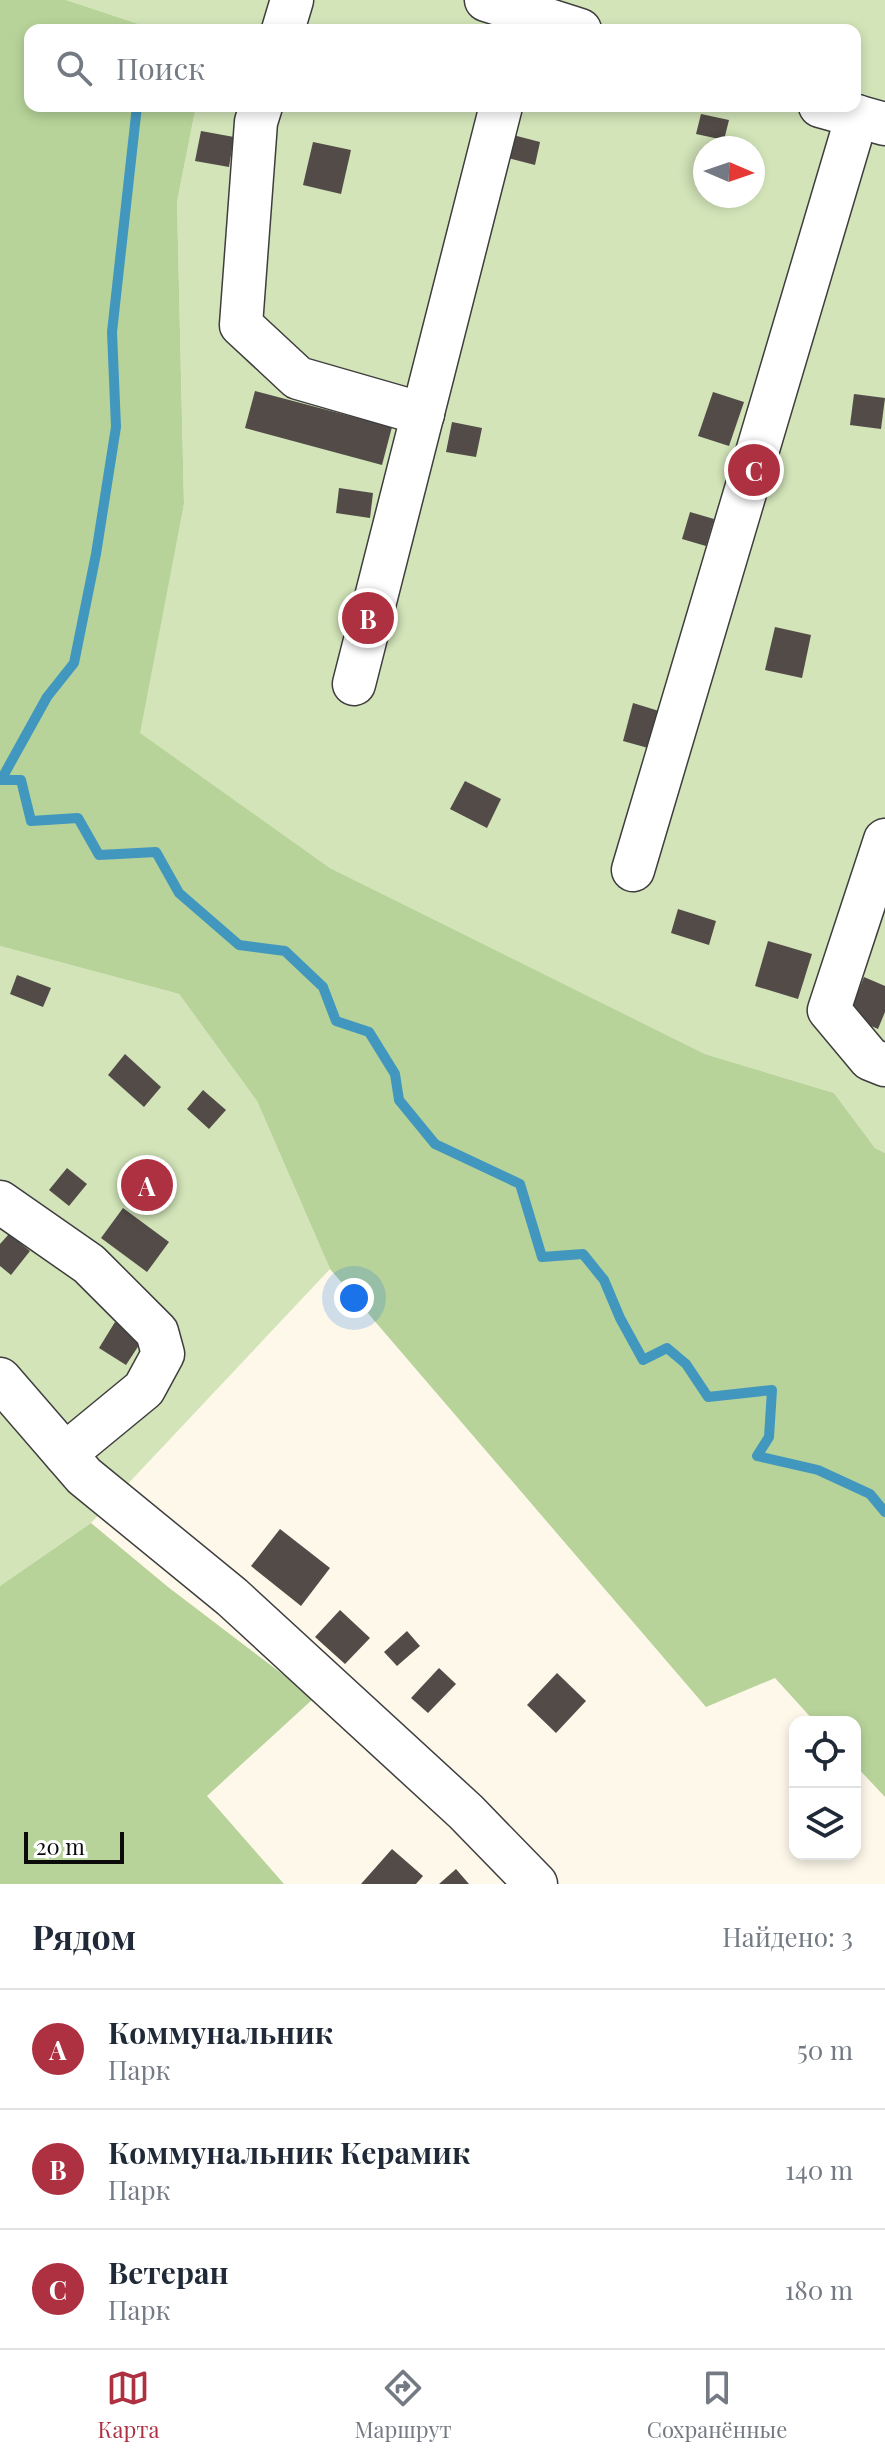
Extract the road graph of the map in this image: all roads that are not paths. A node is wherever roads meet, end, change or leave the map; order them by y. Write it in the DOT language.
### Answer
graph roads {
  1 [pos="292,0"];
  2 [pos="486,0"];
  3 [pos="523,21"];
  4 [pos="285,24"];
  5 [pos="259,112"];
  6 [pos="499,112"];
  7 [pos="854,115"];
  8 [pos="423,414"];
  9 [pos="354,684"];
  10 [pos="885,840"];
  11 [pos="633,870"];
  12 [pos="885,1065"];
  13 [pos="0,1202"];
  14 [pos="0,1379"];
  15 [pos="65,1454"];
  16 [pos="536,1884"];
  1 -- 4 [label="lane"];
  2 -- 3 [label="lane"];
  5 -- 8 [label="lane"];
  6 -- 8 [label="lane"];
  7 -- 11 [label="lane"];
  8 -- 9 [label="lane"];
  10 -- 12 [label="lane"];
  13 -- 15 [label="lane"];
  14 -- 15 [label="lane"];
  15 -- 16 [label="lane"];
}
